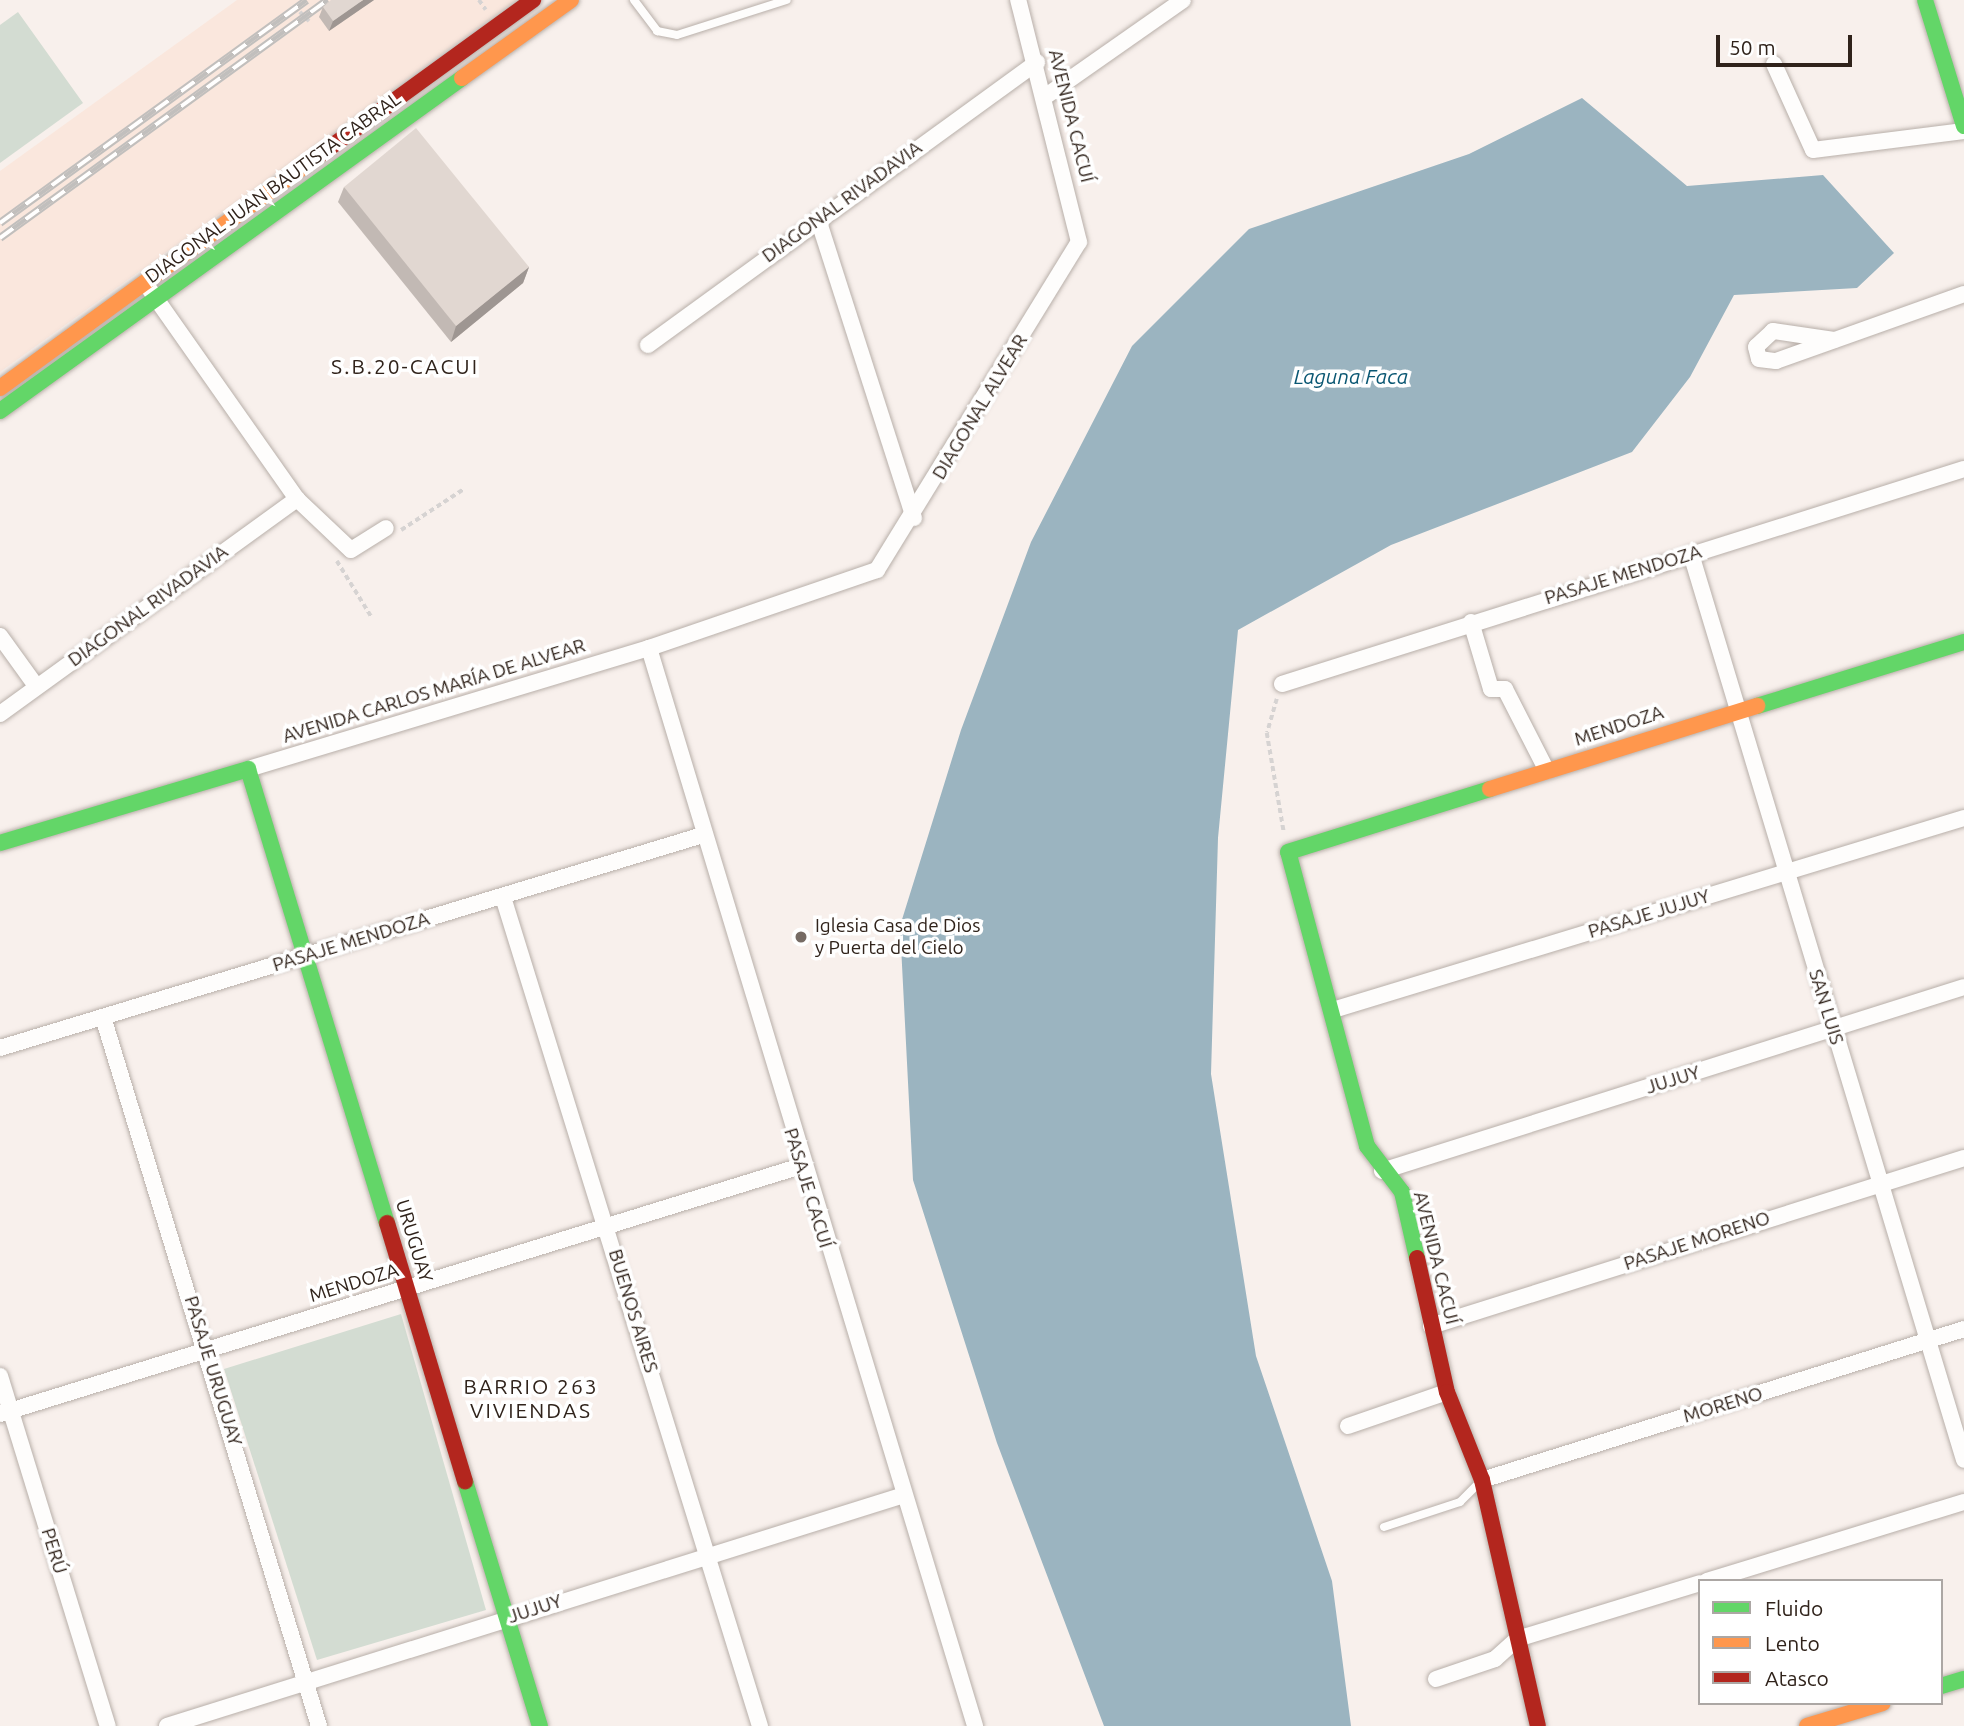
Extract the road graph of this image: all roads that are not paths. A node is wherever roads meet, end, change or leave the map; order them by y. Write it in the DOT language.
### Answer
graph roads {
  1 [pos="533,0"];
  2 [pos="571,0"];
  3 [pos="634,0"];
  4 [pos="787,0"];
  5 [pos="1018,0"];
  6 [pos="1183,0"];
  7 [pos="1925,0"];
  8 [pos="1037,62"];
  9 [pos="1774,64"];
  10 [pos="1046,96"];
  11 [pos="358,128"];
  12 [pos="1964,129"];
  13 [pos="371,144"];
  14 [pos="818,219"];
  15 [pos="1079,242"];
  16 [pos="145,282"];
  17 [pos="1964,294"];
  18 [pos="156,299"];
  19 [pos="1834,340"];
  20 [pos="649,345"];
  21 [pos="0,388"];
  22 [pos="0,411"];
  23 [pos="1964,468"];
  24 [pos="297,499"];
  25 [pos="914,518"];
  26 [pos="386,528"];
  27 [pos="1691,554"];
  28 [pos="877,570"];
  29 [pos="1471,622"];
  30 [pos="0,636"];
  31 [pos="1964,642"];
  32 [pos="649,648"];
  33 [pos="1282,684"];
  34 [pos="36,687"];
  35 [pos="1739,710"];
  36 [pos="0,714"];
  37 [pos="248,769"];
  38 [pos="1547,771"];
  39 [pos="1964,818"];
  40 [pos="703,835"];
  41 [pos="0,843"];
  42 [pos="1288,852"];
  43 [pos="1785,873"];
  44 [pos="503,897"];
  45 [pos="305,956"];
  46 [pos="1964,988"];
  47 [pos="1333,1010"];
  48 [pos="103,1017"];
  49 [pos="1833,1030"];
  50 [pos="0,1048"];
  51 [pos="1964,1158"];
  52 [pos="801,1167"];
  53 [pos="1382,1171"];
  54 [pos="1881,1183"];
  55 [pos="607,1226"];
  56 [pos="407,1290"];
  57 [pos="1431,1326"];
  58 [pos="1964,1329"];
  59 [pos="1927,1341"];
  60 [pos="207,1349"];
  61 [pos="0,1376"];
  62 [pos="1447,1392"];
  63 [pos="5,1412"];
  64 [pos="1348,1426"];
  65 [pos="1964,1460"];
  66 [pos="1482,1480"];
  67 [pos="904,1495"];
  68 [pos="1964,1502"];
  69 [pos="1384,1527"];
  70 [pos="707,1554"];
  71 [pos="1714,1579"];
  72 [pos="1698,1584"];
  73 [pos="506,1618"];
  74 [pos="1517,1639"];
  75 [pos="1436,1679"];
  76 [pos="1964,1679"];
  77 [pos="305,1683"];
  78 [pos="1943,1685"];
  79 [pos="1875,1705"];
  80 [pos="108,1726"];
  81 [pos="167,1726"];
  82 [pos="319,1726"];
  83 [pos="540,1726"];
  84 [pos="760,1726"];
  85 [pos="975,1726"];
  86 [pos="1538,1726"];
  87 [pos="1807,1726"];
  1 -- 11 [label="street, DIAGONAL JUAN BAUTISTA CABRAL"];
  2 -- 13 [label="street, DIAGONAL JUAN BAUTISTA CABRAL"];
  3 -- 4 [label="lane"];
  5 -- 8 [label="street, AVENIDA CACUÍ"];
  6 -- 10 [label="street"];
  7 -- 12 [label="street"];
  8 -- 10 [label="street, AVENIDA CACUÍ"];
  8 -- 14 [label="street, DIAGONAL RIVADAVIA"];
  9 -- 12 [label="street"];
  10 -- 15 [label="street, AVENIDA CACUÍ"];
  11 -- 13 [label="street"];
  11 -- 16 [label="street, DIAGONAL JUAN BAUTISTA CABRAL"];
  13 -- 18 [label="street, DIAGONAL JUAN BAUTISTA CABRAL"];
  14 -- 20 [label="street, DIAGONAL RIVADAVIA"];
  14 -- 25 [label="street"];
  15 -- 25 [label="street, DIAGONAL ALVEAR"];
  16 -- 18 [label="street"];
  16 -- 21 [label="street, DIAGONAL JUAN BAUTISTA CABRAL"];
  17 -- 19 [label="street"];
  18 -- 22 [label="street, DIAGONAL JUAN BAUTISTA CABRAL"];
  18 -- 24 [label="street"];
  23 -- 27 [label="street, PASAJE MENDOZA"];
  24 -- 26 [label="street"];
  24 -- 34 [label="street, DIAGONAL RIVADAVIA"];
  25 -- 28 [label="street, DIAGONAL ALVEAR"];
  27 -- 29 [label="street, PASAJE MENDOZA"];
  27 -- 35 [label="street, SAN LUIS"];
  28 -- 32 [label="street, AVENIDA CARLOS MARÍA DE ALVEAR"];
  29 -- 33 [label="street, PASAJE MENDOZA"];
  29 -- 38 [label="street"];
  30 -- 34 [label="street"];
  31 -- 35 [label="street, MENDOZA"];
  32 -- 37 [label="street, AVENIDA CARLOS MARÍA DE ALVEAR"];
  32 -- 40 [label="street, PASAJE CACUÍ"];
  34 -- 36 [label="street, DIAGONAL RIVADAVIA"];
  35 -- 38 [label="street, MENDOZA"];
  35 -- 43 [label="street, SAN LUIS"];
  37 -- 41 [label="street, AVENIDA CARLOS MARÍA DE ALVEAR"];
  37 -- 45 [label="street, URUGUAY"];
  38 -- 42 [label="street, MENDOZA"];
  39 -- 43 [label="street, PASAJE JUJUY"];
  40 -- 44 [label="street, PASAJE MENDOZA"];
  40 -- 52 [label="street, PASAJE CACUÍ"];
  42 -- 47 [label="street, AVENIDA CACUÍ"];
  43 -- 47 [label="street, PASAJE JUJUY"];
  43 -- 49 [label="street, SAN LUIS"];
  44 -- 45 [label="street, PASAJE MENDOZA"];
  44 -- 55 [label="street, BUENOS AIRES"];
  45 -- 48 [label="street, PASAJE MENDOZA"];
  45 -- 56 [label="street, URUGUAY"];
  46 -- 49 [label="street, JUJUY"];
  47 -- 53 [label="street, AVENIDA CACUÍ"];
  48 -- 50 [label="street, PASAJE MENDOZA"];
  48 -- 60 [label="street, PASAJE URUGUAY"];
  49 -- 53 [label="street, JUJUY"];
  49 -- 54 [label="street, SAN LUIS"];
  51 -- 54 [label="street, PASAJE MORENO"];
  52 -- 55 [label="street, MENDOZA"];
  52 -- 67 [label="street, PASAJE CACUÍ"];
  53 -- 57 [label="street, AVENIDA CACUÍ"];
  54 -- 57 [label="street, PASAJE MORENO"];
  54 -- 59 [label="street, SAN LUIS"];
  55 -- 56 [label="street, MENDOZA"];
  55 -- 70 [label="street, BUENOS AIRES"];
  56 -- 60 [label="street, MENDOZA"];
  56 -- 73 [label="street, URUGUAY"];
  57 -- 62 [label="street, AVENIDA CACUÍ"];
  58 -- 59 [label="street, MORENO"];
  59 -- 65 [label="street, SAN LUIS"];
  59 -- 66 [label="street, MORENO"];
  60 -- 63 [label="street, MENDOZA"];
  60 -- 77 [label="street, PASAJE URUGUAY"];
  61 -- 63 [label="street, PERÚ"];
  62 -- 64 [label="street"];
  62 -- 66 [label="street, AVENIDA CACUÍ"];
  63 -- 80 [label="street, PERÚ"];
  66 -- 69 [label="lane"];
  66 -- 74 [label="street, AVENIDA CACUÍ"];
  67 -- 70 [label="street, JUJUY"];
  67 -- 85 [label="street, PASAJE CACUÍ"];
  68 -- 71 [label="street"];
  70 -- 73 [label="street, JUJUY"];
  70 -- 84 [label="street, BUENOS AIRES"];
  72 -- 74 [label="street"];
  73 -- 77 [label="street, JUJUY"];
  73 -- 83 [label="street, URUGUAY"];
  74 -- 75 [label="street"];
  74 -- 86 [label="street, AVENIDA CACUÍ"];
  76 -- 78 [label="street"];
  77 -- 81 [label="street, JUJUY"];
  77 -- 82 [label="street, PASAJE URUGUAY"];
  79 -- 87 [label="street"];
}
